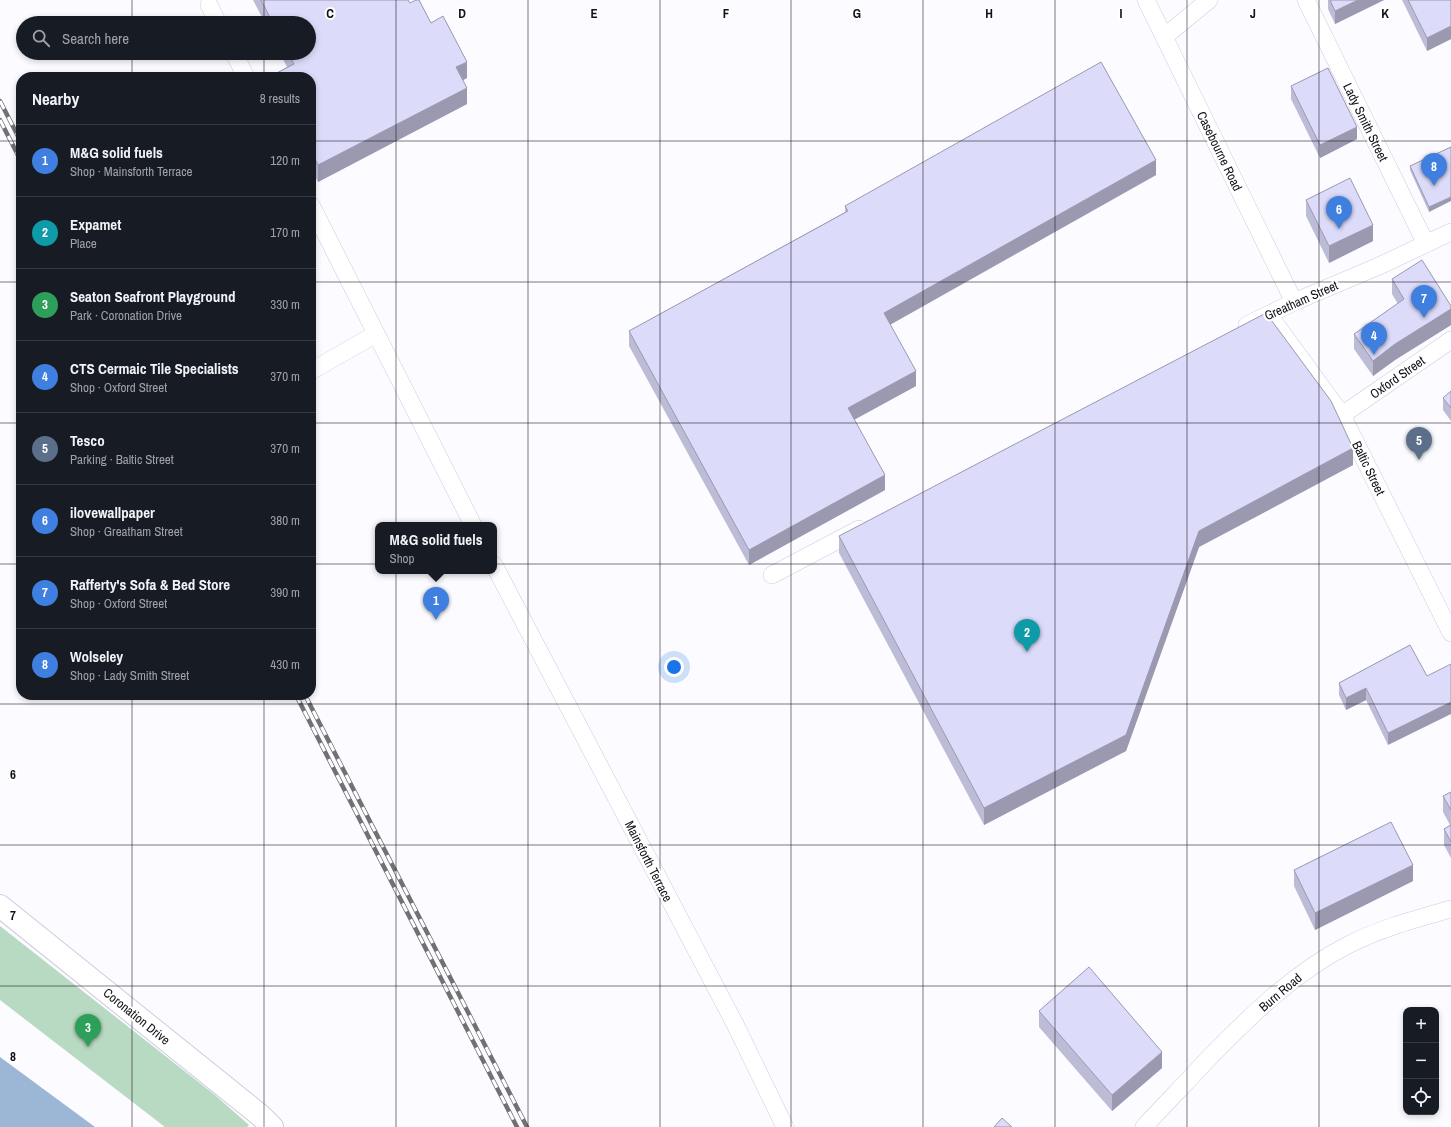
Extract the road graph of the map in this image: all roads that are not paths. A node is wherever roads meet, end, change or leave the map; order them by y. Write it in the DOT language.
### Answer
graph roads {
  1 [pos="1146,0"];
  2 [pos="1209,0"];
  3 [pos="1306,0"];
  4 [pos="209,5"];
  5 [pos="214,16"];
  6 [pos="1164,38"];
  7 [pos="238,60"];
  8 [pos="244,72"];
  9 [pos="316,215"];
  10 [pos="1451,232"];
  11 [pos="1426,244"];
  12 [pos="1294,302"];
  13 [pos="1269,315"];
  14 [pos="1236,330"];
  15 [pos="376,334"];
  16 [pos="1451,340"];
  17 [pos="316,368"];
  18 [pos="1342,414"];
  19 [pos="471,522"];
  20 [pos="871,523"];
  21 [pos="497,571"];
  22 [pos="772,575"];
  23 [pos="1451,633"];
  24 [pos="0,906"];
  25 [pos="1451,909"];
  26 [pos="1151,1124"];
  27 [pos="272,1127"];
  28 [pos="785,1127"];
  1 -- 6 [label="street, Casebourne Road"];
  2 -- 6 [label="street"];
  3 -- 11 [label="street, Lady Smith Street"];
  4 -- 5 [label="street"];
  6 -- 12 [label="street, Casebourne Road"];
  7 -- 8 [label="street"];
  9 -- 15 [label="street"];
  10 -- 11 [label="street, Greatham Street"];
  11 -- 12 [label="street, Greatham Street"];
  12 -- 13 [label="street, Greatham Street"];
  13 -- 14 [label="street, Greatham Street"];
  13 -- 18 [label="street, Baltic Street"];
  15 -- 17 [label="street"];
  15 -- 19 [label="street"];
  16 -- 18 [label="street, Oxford Street"];
  18 -- 23 [label="street, Baltic Street"];
  20 -- 22 [label="street"];
  21 -- 28 [label="street, Mainsforth Terrace"];
  24 -- 27 [label="main road, Coronation Drive"];
  25 -- 26 [label="street, Burn Road"];
}
